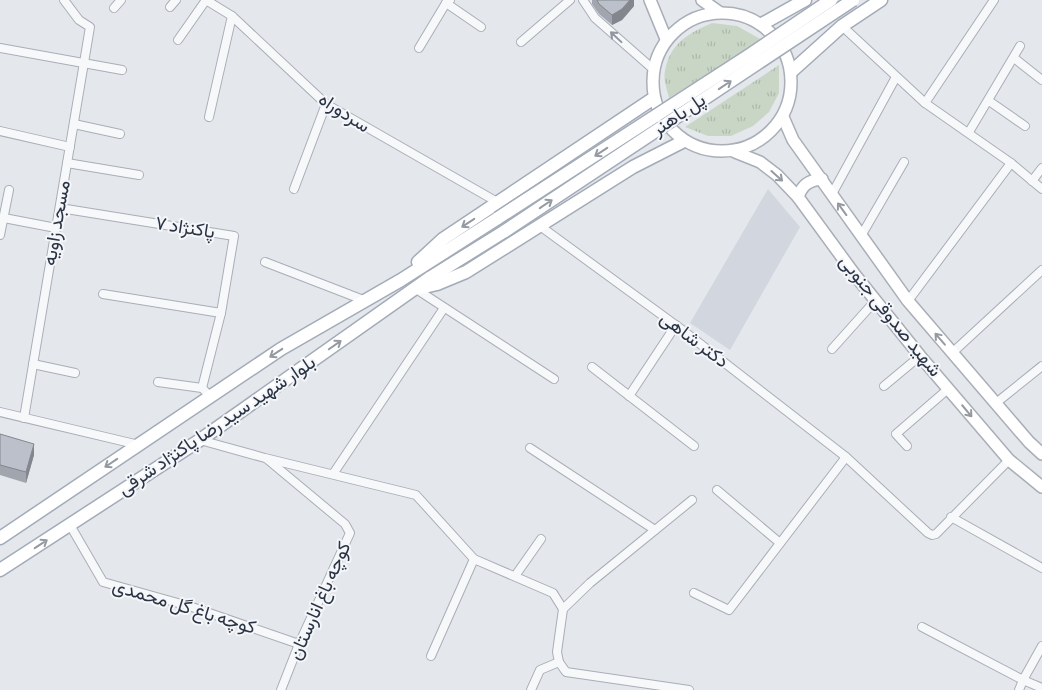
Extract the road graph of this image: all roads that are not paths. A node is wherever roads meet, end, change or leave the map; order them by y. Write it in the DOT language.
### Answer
graph roads {
  1 [pos="64,0"];
  2 [pos="121,0"];
  3 [pos="176,0"];
  4 [pos="206,0"];
  5 [pos="570,0"];
  6 [pos="584,0"];
  7 [pos="650,0"];
  8 [pos="702,0"];
  9 [pos="832,0"];
  10 [pos="853,0"];
  11 [pos="881,0"];
  12 [pos="448,1"];
  13 [pos="797,2"];
  14 [pos="991,2"];
  15 [pos="170,7"];
  16 [pos="114,8"];
  17 [pos="719,12"];
  18 [pos="232,16"];
  19 [pos="762,24"];
  20 [pos="842,26"];
  21 [pos="481,27"];
  22 [pos="666,39"];
  23 [pos="178,40"];
  24 [pos="522,42"];
  25 [pos="821,45"];
  26 [pos="1020,46"];
  27 [pos="0,48"];
  28 [pos="420,48"];
  29 [pos="1014,58"];
  30 [pos="84,64"];
  31 [pos="653,69"];
  32 [pos="122,70"];
  33 [pos="792,71"];
  34 [pos="896,77"];
  35 [pos="1042,80"];
  36 [pos="654,98"];
  37 [pos="989,101"];
  38 [pos="925,103"];
  39 [pos="326,104"];
  40 [pos="209,117"];
  41 [pos="784,117"];
  42 [pos="74,124"];
  43 [pos="1025,126"];
  44 [pos="610,128"];
  45 [pos="0,131"];
  46 [pos="969,132"];
  47 [pos="120,134"];
  48 [pos="684,141"];
  49 [pos="70,147"];
  50 [pos="735,152"];
  51 [pos="904,162"];
  52 [pos="68,163"];
  53 [pos="1011,163"];
  54 [pos="633,168"];
  55 [pos="1042,168"];
  56 [pos="139,175"];
  57 [pos="822,179"];
  58 [pos="1032,181"];
  59 [pos="294,189"];
  60 [pos="1042,189"];
  61 [pos="9,190"];
  62 [pos="832,194"];
  63 [pos="798,197"];
  64 [pos="498,203"];
  65 [pos="60,208"];
  66 [pos="4,218"];
  67 [pos="540,226"];
  68 [pos="56,228"];
  69 [pos="0,235"];
  70 [pos="861,236"];
  71 [pos="265,262"];
  72 [pos="422,265"];
  73 [pos="1042,270"];
  74 [pos="431,277"];
  75 [pos="401,280"];
  76 [pos="416,289"];
  77 [pos="103,294"];
  78 [pos="366,301"];
  79 [pos="875,301"];
  80 [pos="908,301"];
  81 [pos="444,308"];
  82 [pos="221,313"];
  83 [pos="676,325"];
  84 [pos="832,349"];
  85 [pos="952,353"];
  86 [pos="920,356"];
  87 [pos="33,364"];
  88 [pos="1042,366"];
  89 [pos="592,367"];
  90 [pos="75,373"];
  91 [pos="554,379"];
  92 [pos="158,382"];
  93 [pos="884,386"];
  94 [pos="948,389"];
  95 [pos="206,392"];
  96 [pos="629,396"];
  97 [pos="996,403"];
  98 [pos="0,412"];
  99 [pos="24,418"];
  100 [pos="200,440"];
  101 [pos="139,445"];
  102 [pos="694,446"];
  103 [pos="907,446"];
  104 [pos="530,448"];
  105 [pos="1042,454"];
  106 [pos="846,457"];
  107 [pos="265,458"];
  108 [pos="1009,460"];
  109 [pos="333,474"];
  110 [pos="1042,487"];
  111 [pos="717,490"];
  112 [pos="692,500"];
  113 [pos="951,517"];
  114 [pos="70,525"];
  115 [pos="18,526"];
  116 [pos="0,530"];
  117 [pos="655,530"];
  118 [pos="0,538"];
  119 [pos="541,540"];
  120 [pos="780,544"];
  121 [pos="474,559"];
  122 [pos="1042,568"];
  123 [pos="0,570"];
  124 [pos="515,576"];
  125 [pos="694,593"];
  126 [pos="563,608"];
  127 [pos="922,627"];
  128 [pos="299,644"];
  129 [pos="1042,646"];
  130 [pos="431,656"];
  131 [pos="559,662"];
  132 [pos="1023,680"];
  133 [pos="1042,688"];
  134 [pos="281,690"];
  135 [pos="531,690"];
  136 [pos="688,690"];
  137 [pos="1019,690"];
  1 -- 30 [label="street, مسجد زاویه"];
  2 -- 16 [label="street"];
  3 -- 15 [label="street"];
  4 -- 18 [label="street, سردوراه"];
  4 -- 23 [label="street"];
  5 -- 24 [label="street"];
  31 -- 6 [label="street, one-way"];
  7 -- 22 [label="main road"];
  8 -- 17 [label="main road"];
  9 -- 72 [label="main road, پل باهنر, one-way, bridge"];
  74 -- 10 [label="main road, پل باهنر, one-way, bridge"];
  11 -- 20 [label="main road"];
  12 -- 21 [label="street"];
  12 -- 28 [label="street"];
  13 -- 19 [label="main road"];
  13 -- 25 [label="main road"];
  14 -- 38 [label="street"];
  17 -- 19 [label="main road"];
  17 -- 22 [label="main road"];
  18 -- 39 [label="street, سردوراه"];
  18 -- 40 [label="street"];
  19 -- 33 [label="main road"];
  20 -- 25 [label="main road"];
  20 -- 34 [label="street"];
  22 -- 31 [label="main road"];
  25 -- 33 [label="main road"];
  26 -- 29 [label="street"];
  27 -- 30 [label="street"];
  29 -- 35 [label="street"];
  29 -- 37 [label="street"];
  30 -- 32 [label="street"];
  30 -- 42 [label="street, مسجد زاویه"];
  31 -- 36 [label="main road"];
  33 -- 41 [label="main road"];
  34 -- 38 [label="street"];
  34 -- 62 [label="street"];
  36 -- 44 [label="main road"];
  36 -- 48 [label="main road"];
  37 -- 43 [label="street"];
  37 -- 46 [label="street"];
  38 -- 46 [label="street"];
  39 -- 59 [label="street"];
  39 -- 64 [label="street, سردوراه"];
  41 -- 50 [label="main road"];
  41 -- 57 [label="main road, شهید صدوقی جنوبی"];
  42 -- 47 [label="street"];
  42 -- 49 [label="street, مسجد زاویه"];
  44 -- 54 [label="main road"];
  44 -- 64 [label="main road"];
  45 -- 49 [label="street"];
  46 -- 53 [label="street"];
  48 -- 50 [label="main road"];
  48 -- 54 [label="main road"];
  49 -- 52 [label="street, مسجد زاویه"];
  50 -- 63 [label="main road, شهید صدوقی جنوبی, one-way"];
  51 -- 70 [label="street"];
  52 -- 56 [label="street"];
  52 -- 65 [label="street, مسجد زاویه"];
  53 -- 58 [label="street"];
  53 -- 80 [label="street"];
  54 -- 67 [label="main road"];
  55 -- 58 [label="street"];
  57 -- 62 [label="main road, شهید صدوقی جنوبی"];
  57 -- 63 [label="main road"];
  58 -- 60 [label="street"];
  61 -- 66 [label="street"];
  70 -- 62 [label="main road, شهید صدوقی جنوبی, one-way"];
  63 -- 79 [label="main road, شهید صدوقی جنوبی"];
  64 -- 75 [label="main road, one-way"];
  65 -- 68 [label="street, مسجد زاویه"];
  65 -- 82 [label="street, پاکنژاد ۷"];
  66 -- 68 [label="street"];
  66 -- 69 [label="street"];
  67 -- 76 [label="main road"];
  67 -- 83 [label="street, دکتر شاهی"];
  68 -- 87 [label="street, مسجد زاویه"];
  70 -- 80 [label="main road, شهید صدوقی جنوبی"];
  71 -- 78 [label="street"];
  72 -- 75 [label="main road, بلوار شهید سید رضا پاکنژاد شرقی"];
  73 -- 85 [label="street"];
  74 -- 76 [label="main road, بلوار شهید سید رضا پاکنژاد شرقی"];
  75 -- 78 [label="main road, بلوار شهید سید رضا پاکنژاد شرقی"];
  76 -- 81 [label="street"];
  100 -- 76 [label="main road, بلوار شهید سید رضا پاکنژاد شرقی, one-way"];
  77 -- 82 [label="street"];
  78 -- 95 [label="main road, بلوار شهید سید رضا پاکنژاد شرقی, one-way"];
  79 -- 84 [label="street"];
  79 -- 86 [label="main road, شهید صدوقی جنوبی"];
  85 -- 80 [label="main road, شهید صدوقی جنوبی, one-way"];
  81 -- 91 [label="street"];
  81 -- 109 [label="street"];
  82 -- 95 [label="street, پاکنژاد ۷"];
  83 -- 96 [label="street"];
  83 -- 106 [label="street, دکتر شاهی"];
  85 -- 97 [label="main road, شهید صدوقی جنوبی"];
  86 -- 93 [label="street"];
  86 -- 94 [label="main road, شهید صدوقی جنوبی"];
  87 -- 90 [label="street"];
  87 -- 99 [label="street, مسجد زاویه"];
  88 -- 97 [label="street"];
  89 -- 96 [label="street"];
  92 -- 95 [label="street"];
  94 -- 103 [label="street"];
  94 -- 108 [label="main road, شهید صدوقی جنوبی, one-way"];
  95 -- 101 [label="main road, بلوار شهید سید رضا پاکنژاد شرقی"];
  96 -- 102 [label="street"];
  97 -- 105 [label="main road, شهید صدوقی جنوبی"];
  98 -- 99 [label="street"];
  99 -- 101 [label="street"];
  100 -- 107 [label="street"];
  100 -- 114 [label="main road, بلوار شهید سید رضا پاکنژاد شرقی"];
  101 -- 115 [label="main road, بلوار شهید سید رضا پاکنژاد شرقی, one-way"];
  104 -- 117 [label="street"];
  106 -- 113 [label="street, دکتر شاهی"];
  106 -- 120 [label="street"];
  107 -- 109 [label="street"];
  107 -- 128 [label="street, کوچه باغ انارستان"];
  108 -- 110 [label="main road, شهید صدوقی جنوبی"];
  108 -- 113 [label="street, دکتر شاهی"];
  109 -- 121 [label="street"];
  111 -- 120 [label="street"];
  112 -- 117 [label="street"];
  113 -- 122 [label="street"];
  123 -- 114 [label="main road, بلوار شهید سید رضا پاکنژاد شرقی, one-way"];
  114 -- 128 [label="street, کوچه باغ گل محمدی"];
  115 -- 116 [label="main road"];
  115 -- 118 [label="main road, بلوار شهید سید رضا پاکنژاد شرقی"];
  117 -- 126 [label="street"];
  119 -- 124 [label="street"];
  120 -- 125 [label="street"];
  121 -- 124 [label="street"];
  121 -- 130 [label="street"];
  124 -- 126 [label="street"];
  126 -- 131 [label="street"];
  127 -- 132 [label="street"];
  128 -- 134 [label="street, کوچه باغ انارستان"];
  129 -- 132 [label="street"];
  131 -- 135 [label="street"];
  131 -- 136 [label="street"];
  132 -- 133 [label="street"];
  132 -- 137 [label="street"];
}
